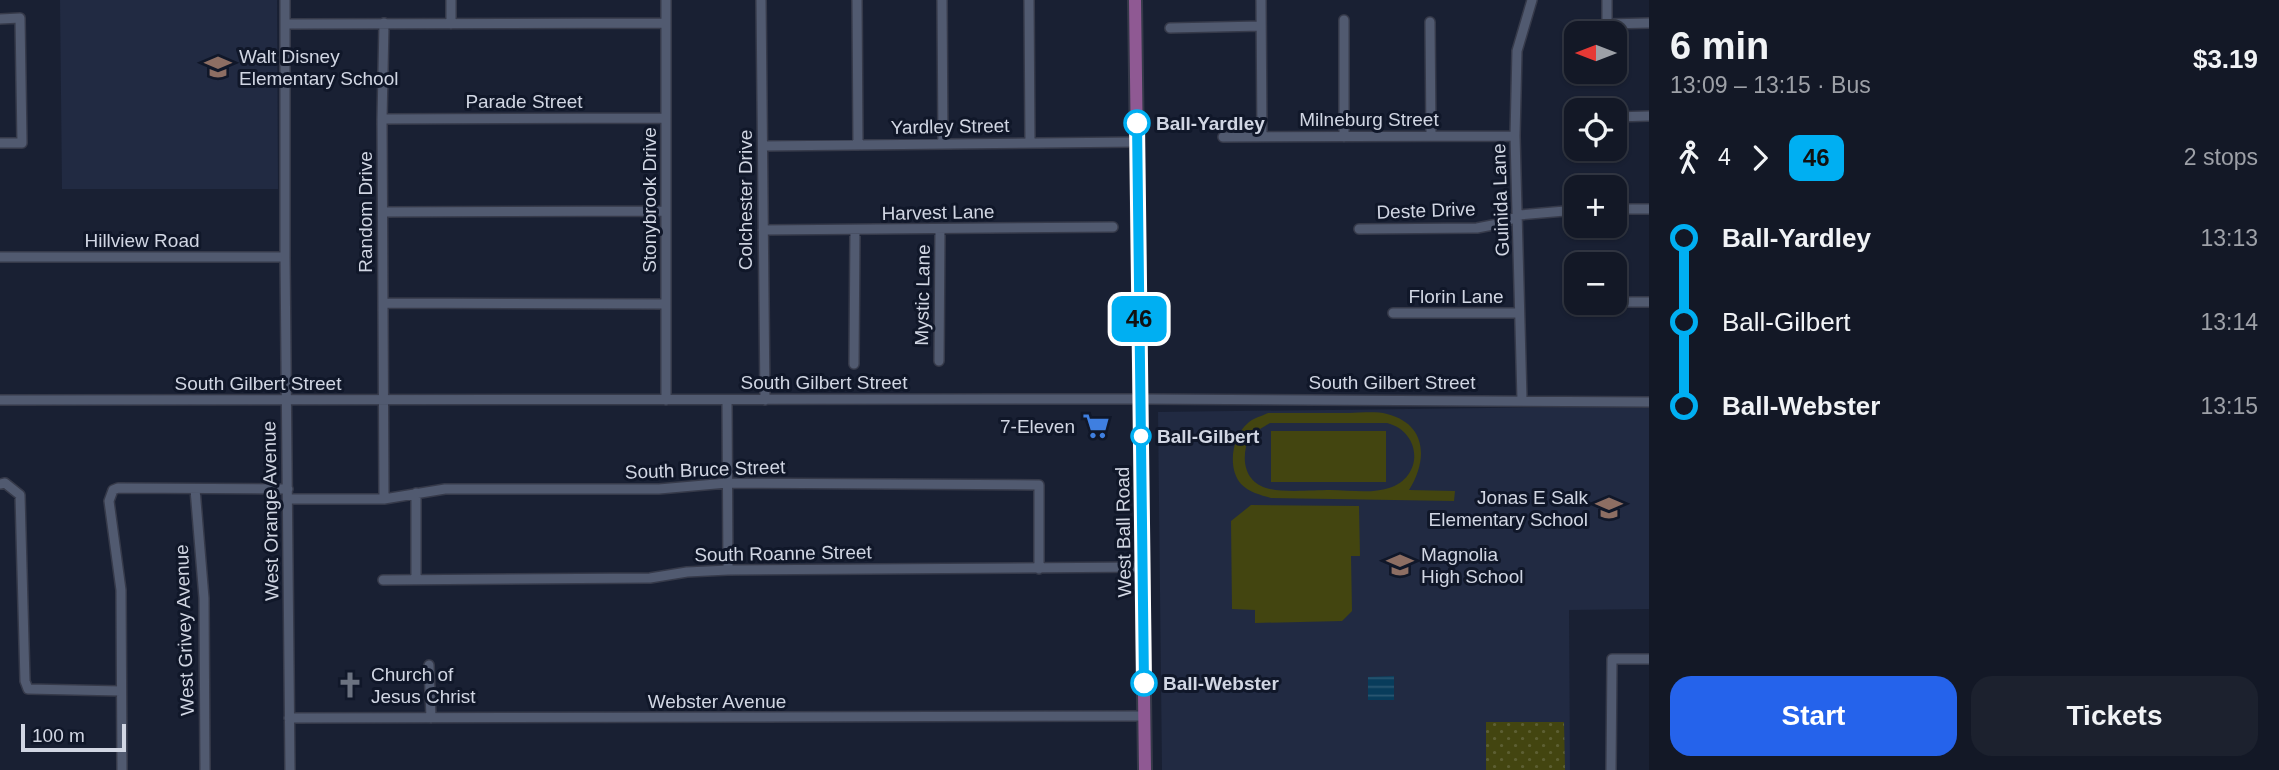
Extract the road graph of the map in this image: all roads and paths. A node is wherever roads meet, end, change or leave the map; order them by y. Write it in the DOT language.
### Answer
graph roads {
  1 [pos="285,0"];
  2 [pos="451,0"];
  3 [pos="666,0"];
  4 [pos="761,0"];
  5 [pos="857,0"];
  6 [pos="942,0"];
  7 [pos="1029,0"];
  8 [pos="1135,0"];
  9 [pos="1261,0"];
  10 [pos="1532,0"];
  11 [pos="1607,0"];
  12 [pos="0,19"];
  13 [pos="1344,20"];
  14 [pos="1430,22"];
  15 [pos="384,23"];
  16 [pos="666,23"];
  17 [pos="1649,23"];
  18 [pos="285,24"];
  19 [pos="452,24"];
  20 [pos="1261,26"];
  21 [pos="1170,28"];
  22 [pos="1649,116"];
  23 [pos="1627,117"];
  24 [pos="666,118"];
  25 [pos="382,119"];
  26 [pos="1431,136"];
  27 [pos="1515,136"];
  28 [pos="1223,137"];
  29 [pos="1262,137"];
  30 [pos="1344,137"];
  31 [pos="1137,142"];
  32 [pos="0,143"];
  33 [pos="1030,143"];
  34 [pos="943,144"];
  35 [pos="858,145"];
  36 [pos="763,146"];
  37 [pos="1627,209"];
  38 [pos="1649,209"];
  39 [pos="666,211"];
  40 [pos="1564,211"];
  41 [pos="383,212"];
  42 [pos="1519,215"];
  43 [pos="1113,227"];
  44 [pos="940,229"];
  45 [pos="1359,229"];
  46 [pos="763,230"];
  47 [pos="855,230"];
  48 [pos="0,257"];
  49 [pos="285,257"];
  50 [pos="1627,302"];
  51 [pos="1649,302"];
  52 [pos="383,303"];
  53 [pos="666,304"];
  54 [pos="1393,313"];
  55 [pos="1520,313"];
  56 [pos="939,361"];
  57 [pos="854,364"];
  58 [pos="1140,399"];
  59 [pos="0,400"];
  60 [pos="666,400"];
  61 [pos="727,400"];
  62 [pos="765,400"];
  63 [pos="287,401"];
  64 [pos="384,401"];
  65 [pos="1522,401"];
  66 [pos="1649,402"];
  67 [pos="727,483"];
  68 [pos="0,484"];
  69 [pos="195,489"];
  70 [pos="288,489"];
  71 [pos="416,493"];
  72 [pos="289,499"];
  73 [pos="384,499"];
  74 [pos="1143,567"];
  75 [pos="1039,569"];
  76 [pos="728,570"];
  77 [pos="416,579"];
  78 [pos="383,580"];
  79 [pos="1649,659"];
  80 [pos="429,665"];
  81 [pos="121,691"];
  82 [pos="1144,716"];
  83 [pos="289,718"];
  84 [pos="430,718"];
  85 [pos="122,770"];
  86 [pos="205,770"];
  87 [pos="290,770"];
  88 [pos="1145,770"];
  89 [pos="1611,770"];
  1 -- 18 [label="street, West Orange Avenue"];
  2 -- 19 [label="street"];
  3 -- 16 [label="street, Stonybrook Drive"];
  4 -- 36 [label="street, Colchester Drive"];
  5 -- 35 [label="street"];
  6 -- 34 [label="street"];
  7 -- 33 [label="street"];
  8 -- 31 [label="main road, West Ball Road"];
  9 -- 20 [label="street"];
  10 -- 27 [label="street, Guinida Lane"];
  11 -- 17 [label="street"];
  12 -- 32 [label="street"];
  13 -- 30 [label="street"];
  14 -- 26 [label="street"];
  15 -- 18 [label="street"];
  15 -- 19 [label="street"];
  15 -- 25 [label="street, Random Drive"];
  16 -- 19 [label="street"];
  16 -- 24 [label="street, Stonybrook Drive"];
  18 -- 49 [label="street, West Orange Avenue"];
  20 -- 21 [label="street"];
  20 -- 29 [label="street"];
  22 -- 23 [label="street"];
  24 -- 25 [label="street, Parade Street"];
  24 -- 39 [label="street, Stonybrook Drive"];
  25 -- 41 [label="street, Random Drive"];
  26 -- 27 [label="street, Milneburg Street"];
  26 -- 30 [label="street, Milneburg Street"];
  27 -- 42 [label="street, Guinida Lane"];
  28 -- 29 [label="street, Milneburg Street"];
  29 -- 30 [label="street, Milneburg Street"];
  31 -- 33 [label="street, Yardley Street"];
  31 -- 58 [label="main road, West Ball Road"];
  33 -- 34 [label="street, Yardley Street"];
  34 -- 35 [label="street, Yardley Street"];
  35 -- 36 [label="street, Yardley Street"];
  36 -- 46 [label="street, Colchester Drive"];
  37 -- 38 [label="street"];
  39 -- 41 [label="street"];
  39 -- 53 [label="street, Stonybrook Drive"];
  40 -- 42 [label="street, Deste Drive"];
  41 -- 52 [label="street, Random Drive"];
  42 -- 45 [label="street, Deste Drive"];
  42 -- 55 [label="street, Guinida Lane"];
  43 -- 44 [label="street, Harvest Lane"];
  44 -- 47 [label="street, Harvest Lane"];
  44 -- 56 [label="street, Mystic Lane"];
  46 -- 47 [label="street, Harvest Lane"];
  46 -- 62 [label="street, Colchester Drive"];
  47 -- 57 [label="street"];
  48 -- 49 [label="street, Hillview Road"];
  49 -- 63 [label="street, West Orange Avenue"];
  50 -- 51 [label="street"];
  52 -- 53 [label="street"];
  52 -- 64 [label="street, Random Drive"];
  53 -- 60 [label="street, Stonybrook Drive"];
  54 -- 55 [label="street, Florin Lane"];
  55 -- 65 [label="street, Guinida Lane"];
  58 -- 62 [label="street, South Gilbert Street"];
  58 -- 65 [label="street, South Gilbert Street"];
  58 -- 74 [label="main road, West Ball Road"];
  59 -- 63 [label="street, South Gilbert Street"];
  60 -- 61 [label="street, South Gilbert Street"];
  60 -- 64 [label="street, South Gilbert Street"];
  61 -- 62 [label="street, South Gilbert Street"];
  61 -- 67 [label="street"];
  63 -- 64 [label="street, South Gilbert Street"];
  63 -- 70 [label="street, West Orange Avenue"];
  64 -- 73 [label="street, Random Drive"];
  65 -- 66 [label="street, South Gilbert Street"];
  67 -- 71 [label="street, South Bruce Street"];
  67 -- 75 [label="street, South Bruce Street"];
  67 -- 76 [label="street"];
  68 -- 81 [label="street"];
  69 -- 70 [label="street"];
  69 -- 81 [label="street"];
  69 -- 86 [label="street, West Grivey Avenue"];
  70 -- 72 [label="street, West Orange Avenue"];
  71 -- 73 [label="street, South Bruce Street"];
  71 -- 77 [label="street"];
  72 -- 73 [label="street, South Bruce Street"];
  72 -- 83 [label="street, West Orange Avenue"];
  74 -- 75 [label="street, South Roanne Street"];
  74 -- 82 [label="main road, West Ball Road"];
  75 -- 76 [label="street, South Roanne Street"];
  76 -- 77 [label="street, South Roanne Street"];
  77 -- 78 [label="street, South Roanne Street"];
  79 -- 89 [label="street"];
  80 -- 84 [label="street"];
  81 -- 85 [label="street"];
  82 -- 84 [label="street, Webster Avenue"];
  82 -- 88 [label="main road, West Ball Road"];
  83 -- 84 [label="street, Webster Avenue"];
  83 -- 87 [label="street, West Orange Avenue"];
}
